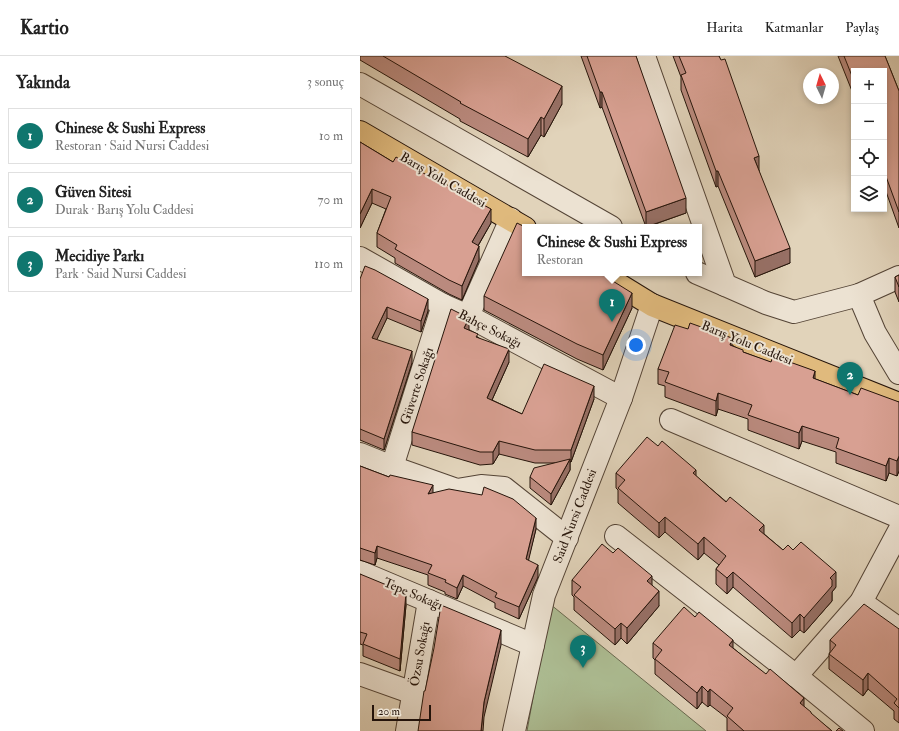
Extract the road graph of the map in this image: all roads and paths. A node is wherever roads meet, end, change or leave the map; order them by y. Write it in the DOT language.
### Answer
graph roads {
  1 [pos="644,56"];
  2 [pos="360,84"];
  3 [pos="360,132"];
  4 [pos="518,223"];
  5 [pos="606,224"];
  6 [pos="360,258"];
  7 [pos="702,275"];
  8 [pos="605,276"];
  9 [pos="899,277"];
  10 [pos="725,285"];
  11 [pos="859,295"];
  12 [pos="443,305"];
  13 [pos="652,305"];
  14 [pos="468,316"];
  15 [pos="899,373"];
  16 [pos="621,398"];
  17 [pos="899,404"];
  18 [pos="671,420"];
  19 [pos="360,454"];
  20 [pos="392,467"];
  21 [pos="899,517"];
  22 [pos="899,531"];
  23 [pos="616,536"];
  24 [pos="567,538"];
  25 [pos="360,572"];
  26 [pos="429,601"];
  27 [pos="861,602"];
  28 [pos="899,629"];
  29 [pos="533,645"];
  30 [pos="360,674"];
  31 [pos="796,676"];
  32 [pos="413,693"];
  33 [pos="407,731"];
  34 [pos="514,731"];
  35 [pos="863,731"];
  1 -- 10 [label="street"];
  2 -- 5 [label="street"];
  3 -- 4 [label="main road, Barış Yolu Caddesi"];
  4 -- 14 [label="street"];
  6 -- 12 [label="street, Bahçe Sokağı"];
  7 -- 10 [label="street"];
  8 -- 13 [label="main road, Barış Yolu Caddesi"];
  9 -- 11 [label="street"];
  10 -- 11 [label="street"];
  11 -- 15 [label="street"];
  12 -- 14 [label="street, Bahçe Sokağı"];
  12 -- 20 [label="street, Güverte Sokağı"];
  13 -- 16 [label="street, Said Nursi Caddesi"];
  13 -- 17 [label="main road, Barış Yolu Caddesi"];
  14 -- 16 [label="street, Bahçe Sokağı"];
  16 -- 24 [label="street, Said Nursi Caddesi"];
  18 -- 21 [label="street"];
  19 -- 20 [label="street"];
  20 -- 24 [label="street"];
  22 -- 27 [label="street"];
  23 -- 31 [label="street"];
  24 -- 29 [label="street, Said Nursi Caddesi"];
  25 -- 26 [label="street, Tepe Sokağı"];
  26 -- 29 [label="street, Tepe Sokağı"];
  26 -- 32 [label="street, Özsu Sokağı"];
  27 -- 28 [label="street"];
  27 -- 31 [label="street"];
  29 -- 34 [label="street, Said Nursi Caddesi"];
  30 -- 32 [label="street"];
  31 -- 35 [label="street"];
  32 -- 33 [label="street, Özsu Sokağı"];
}
